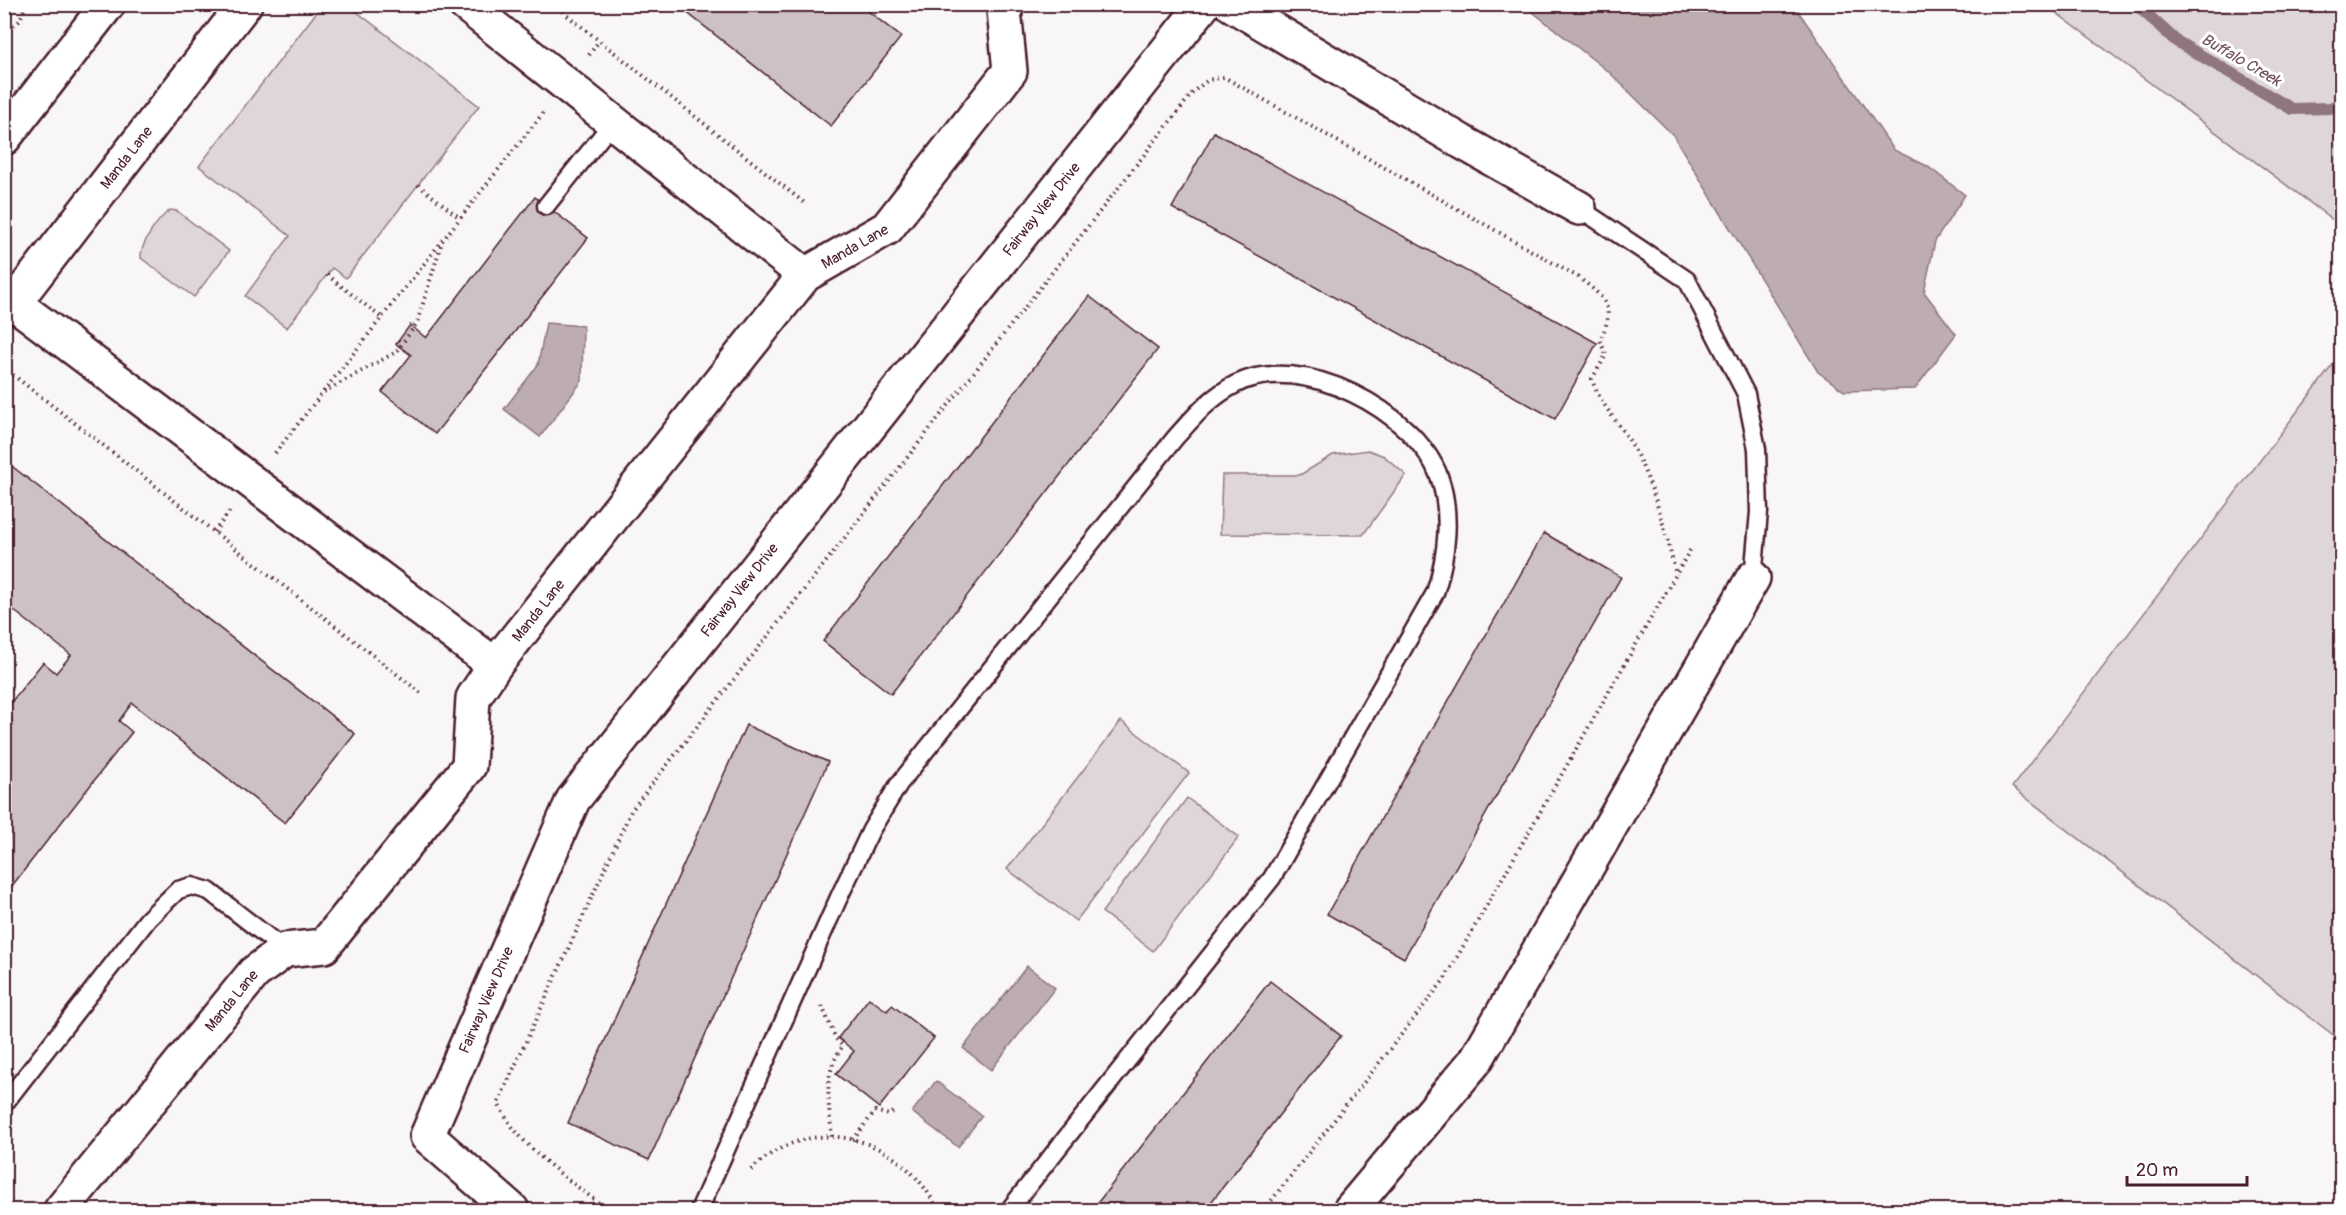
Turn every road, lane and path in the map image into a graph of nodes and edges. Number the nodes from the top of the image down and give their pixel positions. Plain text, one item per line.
1 (27, 4) edge
2 (108, 4) edge
3 (245, 4) edge
4 (465, 4) edge
5 (553, 4) edge
6 (1008, 4) edge
7 (1204, 4) edge
8 (1231, 4) edge
9 (4, 33) edge
10 (599, 41) junction
11 (566, 84) junction
12 (613, 122) junction
13 (4, 138) edge
14 (418, 185) dead end
15 (807, 205) dead end
16 (546, 206) dead end
17 (1579, 208) joint
18 (460, 218) junction
19 (442, 241) junction
20 (327, 275) dead end
21 (804, 275) junction
22 (9, 305) edge
23 (382, 318) junction
24 (8, 371) dead end
25 (322, 394) junction
26 (252, 483) junction
27 (214, 532) junction
28 (1690, 550) dead end
29 (1676, 575) junction
30 (1753, 579) joint
31 (495, 665) junction
32 (421, 693) dead end
33 (285, 950) junction
34 (804, 976) junction
35 (4, 1104) edge
36 (895, 1110) dead end
37 (832, 1137) junction
38 (853, 1140) junction
39 (744, 1176) dead end
40 (61, 1210) edge
41 (513, 1210) edge
42 (608, 1210) edge
43 (699, 1210) edge
44 (938, 1210) edge
45 (1009, 1210) edge
46 (1264, 1210) edge
47 (1350, 1210) edge

1 - 9 path
2 - 13 street
3 - 22 street, Manda Lane
4 - 11 street
5 - 10 path
6 - 21 street, Manda Lane
7 - 41 street, Fairway View Drive
8 - 17 street
10 - 11 path
10 - 15 path
11 - 12 street
11 - 18 path
12 - 16 lane
12 - 21 street
14 - 18 path
17 - 30 lane
18 - 19 path
19 - 23 path
19 - 25 path
20 - 23 path
21 - 31 street, Manda Lane
22 - 26 street
23 - 25 path
24 - 27 path
25 - 26 path
26 - 27 path
26 - 31 street
27 - 32 path
28 - 29 path
29 - 42 path
29 - 46 path
30 - 47 street
31 - 33 street, Manda Lane
33 - 35 lane
33 - 40 street, Manda Lane
34 - 37 path
34 - 43 lane
34 - 45 lane
36 - 38 path
37 - 38 path
37 - 39 path
38 - 44 path

